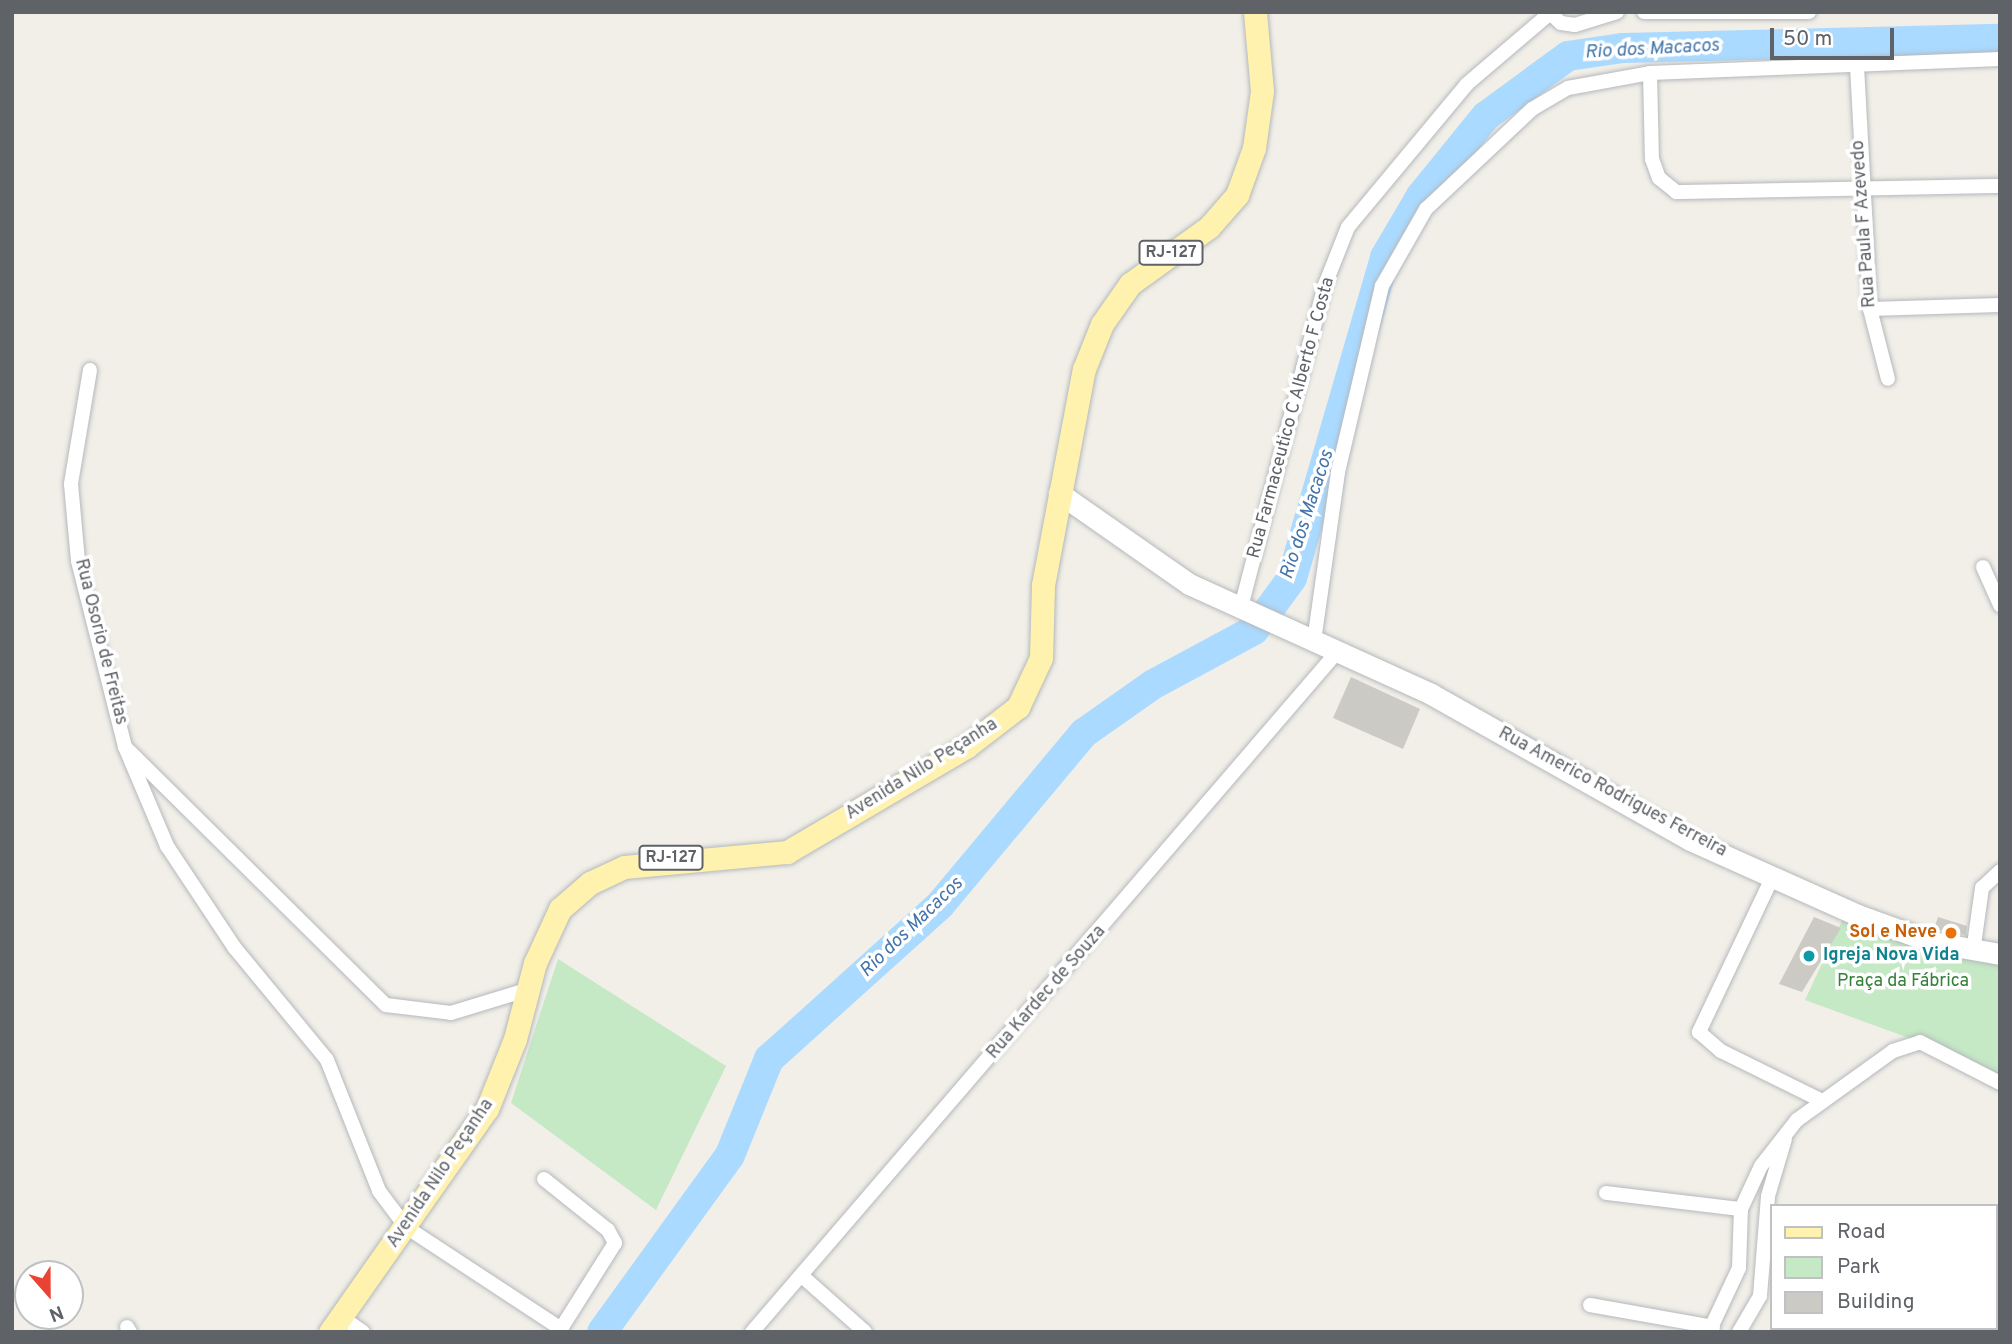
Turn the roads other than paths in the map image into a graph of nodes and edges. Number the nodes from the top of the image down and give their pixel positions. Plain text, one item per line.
1 (1255, 12) edge
2 (1617, 12) edge
3 (1644, 12) edge
4 (1809, 12) edge
5 (1549, 13) edge
6 (2000, 59) edge
7 (1857, 66) junction
8 (1650, 73) junction
9 (2000, 186) edge
10 (1860, 193) junction
11 (2000, 304) edge
12 (1870, 309) junction
13 (90, 370) dead end
14 (1888, 379) dead end
15 (1059, 493) junction
16 (1983, 567) dead end
17 (2000, 605) edge
18 (1244, 613) junction
19 (1314, 641) junction
20 (1338, 651) junction
21 (125, 747) junction
22 (2000, 871) edge
23 (1773, 876) junction
24 (1973, 952) junction
25 (2000, 954) edge
26 (526, 990) junction
27 (2000, 1083) edge
28 (1822, 1101) junction
29 (1787, 1131) junction
30 (544, 1179) dead end
31 (1606, 1193) dead end
32 (1741, 1209) junction
33 (406, 1227) junction
34 (803, 1276) junction
35 (1590, 1305) dead end
36 (335, 1324) edge
37 (1711, 1329) edge
38 (560, 1331) edge
39 (363, 1332) edge
40 (752, 1332) edge
41 (865, 1332) edge
42 (1739, 1332) edge

1 - 15 main road, Avenida Nilo Peçanha / RJ-127
2 - 5 street
3 - 4 street
5 - 18 street, Rua Farmaceutico C Alberto F Costa
6 - 7 street
7 - 8 street
7 - 10 street, Rua Paula F Azevedo
8 - 10 street
8 - 19 street
9 - 10 street
10 - 12 street, Rua Paula F Azevedo
11 - 12 street
12 - 14 street, Rua Paula F Azevedo
13 - 21 street, Rua Osorio de Freitas
15 - 18 street, Rua Americo Rodrigues Ferreira
15 - 26 main road, Avenida Nilo Peçanha / RJ-127
16 - 17 street
18 - 19 street, Rua Americo Rodrigues Ferreira
19 - 20 street, Rua Americo Rodrigues Ferreira
20 - 23 street, Rua Americo Rodrigues Ferreira
20 - 34 street, Rua Kardec de Souza
21 - 26 street
21 - 33 street, Rua Osorio de Freitas
22 - 24 street
23 - 24 street, Rua Americo Rodrigues Ferreira
23 - 28 street
24 - 25 street, Rua Americo Rodrigues Ferreira
26 - 33 main road, Avenida Nilo Peçanha / RJ-127
27 - 28 street
28 - 29 street
29 - 32 street
29 - 42 street
30 - 38 street
31 - 32 street
32 - 37 street
33 - 36 main road, Avenida Nilo Peçanha / RJ-127
33 - 38 street
34 - 40 street, Rua Kardec de Souza
34 - 41 street
35 - 37 street
36 - 39 street

